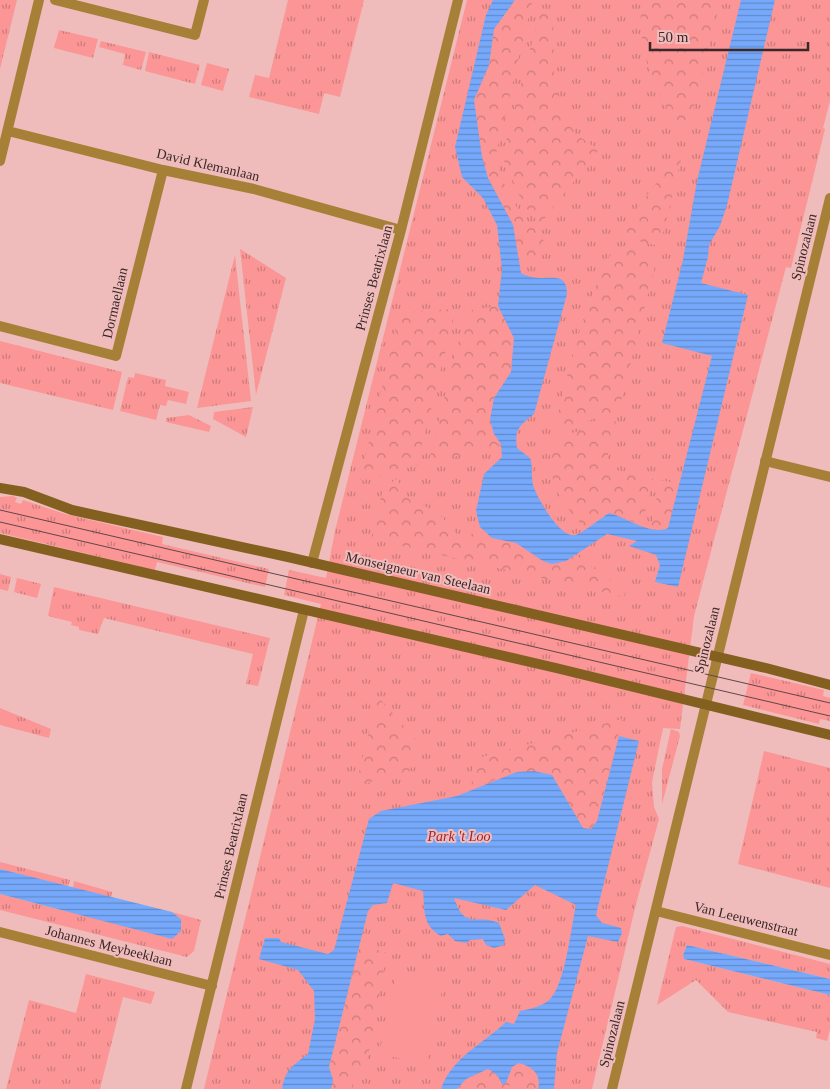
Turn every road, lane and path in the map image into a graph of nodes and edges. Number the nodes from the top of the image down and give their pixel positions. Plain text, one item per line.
1 (39, 0) edge
2 (55, 0) edge
3 (204, 0) edge
4 (458, 0) edge
5 (8, 131) junction
6 (0, 161) edge
7 (163, 170) junction
8 (830, 198) edge
9 (401, 230) junction
10 (0, 326) edge
11 (765, 461) junction
12 (830, 477) edge
13 (0, 488) edge
14 (0, 540) edge
15 (312, 563) junction
16 (304, 610) junction
17 (716, 657) junction
18 (830, 685) edge
19 (706, 704) junction
20 (830, 734) edge
21 (656, 911) junction
22 (0, 932) edge
23 (830, 955) edge
24 (212, 986) junction
25 (186, 1089) edge
26 (612, 1089) edge

1 - 5 street
2 - 3 street
4 - 9 street, Prinses Beatrixlaan
5 - 6 street
5 - 7 street, David Klemanlaan
7 - 9 street, David Klemanlaan
7 - 10 street, Dormaellaan
8 - 11 street, Spinozalaan
9 - 15 street, Prinses Beatrixlaan
11 - 12 street
11 - 17 street, Spinozalaan
13 - 15 main road, Monseigneur van Steelaan
14 - 16 main road
15 - 17 main road, Monseigneur van Steelaan
16 - 19 main road
16 - 24 street, Prinses Beatrixlaan
17 - 18 main road, Monseigneur van Steelaan
17 - 19 street, Spinozalaan
19 - 20 main road
19 - 21 street, Spinozalaan
21 - 23 street, Van Leeuwenstraat
21 - 26 street, Spinozalaan
22 - 24 street, Johannes Meybeeklaan
24 - 25 street, Prinses Beatrixlaan

